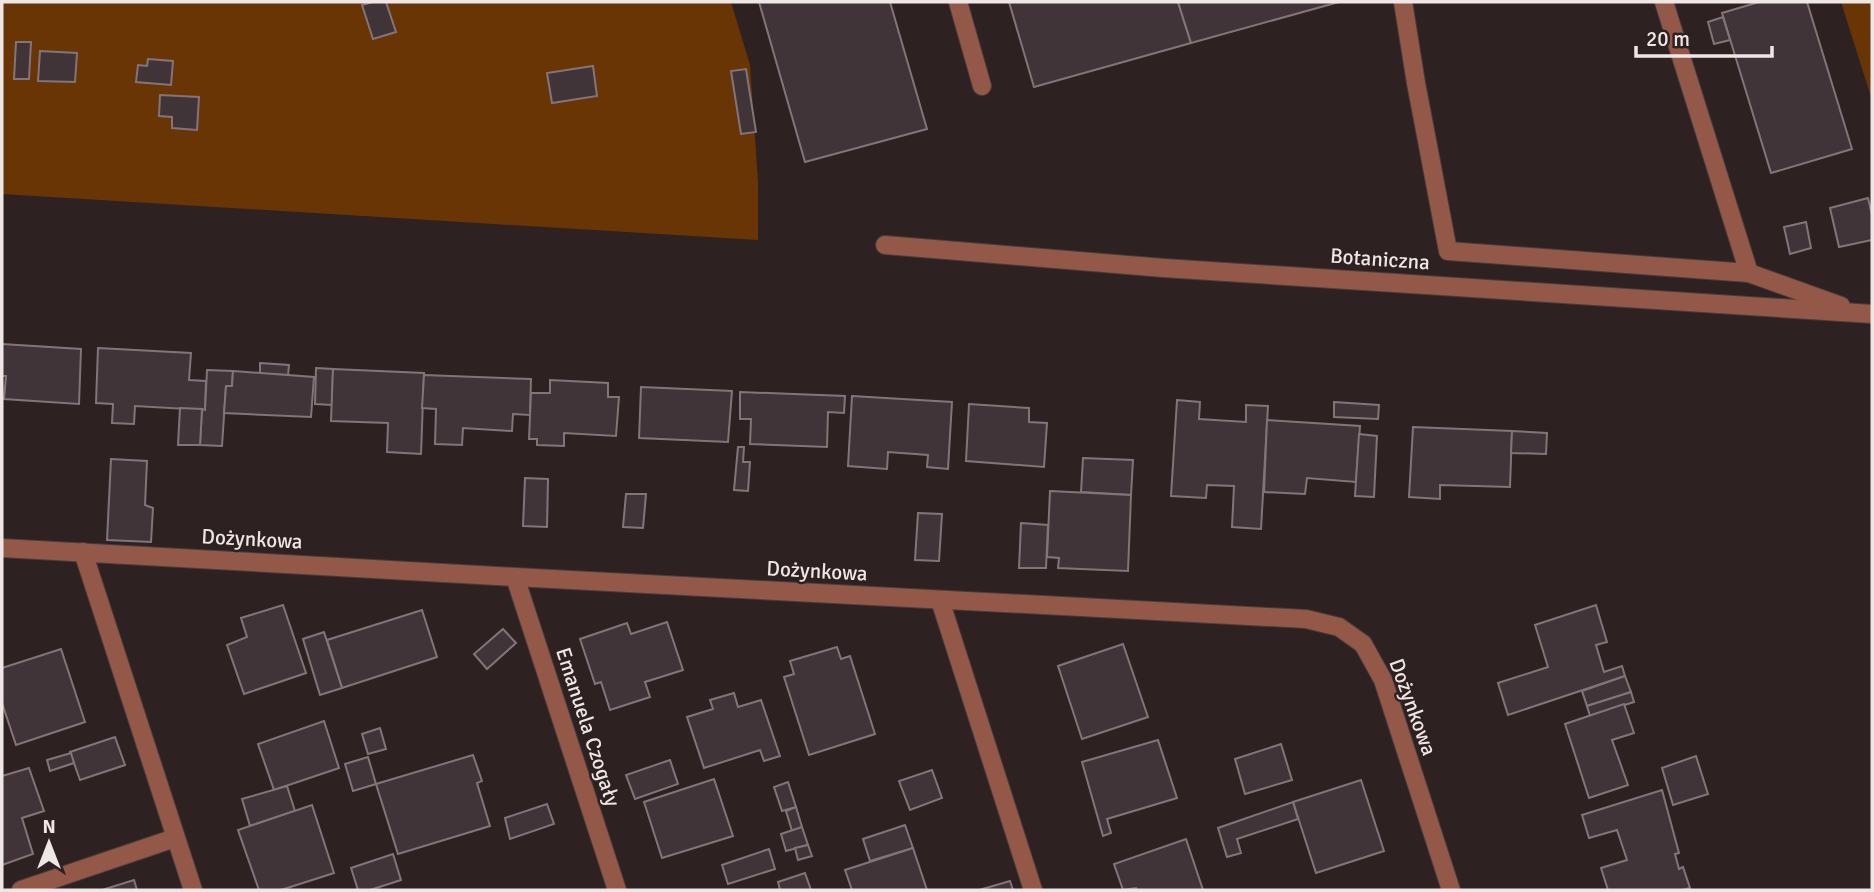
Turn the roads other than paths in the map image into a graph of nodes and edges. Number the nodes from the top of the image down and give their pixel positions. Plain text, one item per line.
1 (958, 2) edge
2 (1403, 2) edge
3 (1664, 2) edge
4 (982, 86) dead end
5 (885, 245) dead end
6 (1749, 273) junction
7 (1867, 314) edge
8 (2, 548) edge
9 (83, 552) junction
10 (515, 578) junction
11 (940, 600) junction
12 (175, 838) junction
13 (21, 890) edge
14 (193, 890) edge
15 (617, 890) edge
16 (1033, 890) edge
17 (1451, 890) edge

1 - 4 street
2 - 6 street
3 - 6 street
5 - 7 street, Botaniczna
6 - 7 street
8 - 9 street, Dożynkowa
9 - 10 street, Dożynkowa
9 - 12 street
10 - 11 street, Dożynkowa
10 - 15 street, Emanuela Czogały
11 - 16 street
11 - 17 street, Dożynkowa
12 - 13 street
12 - 14 street

